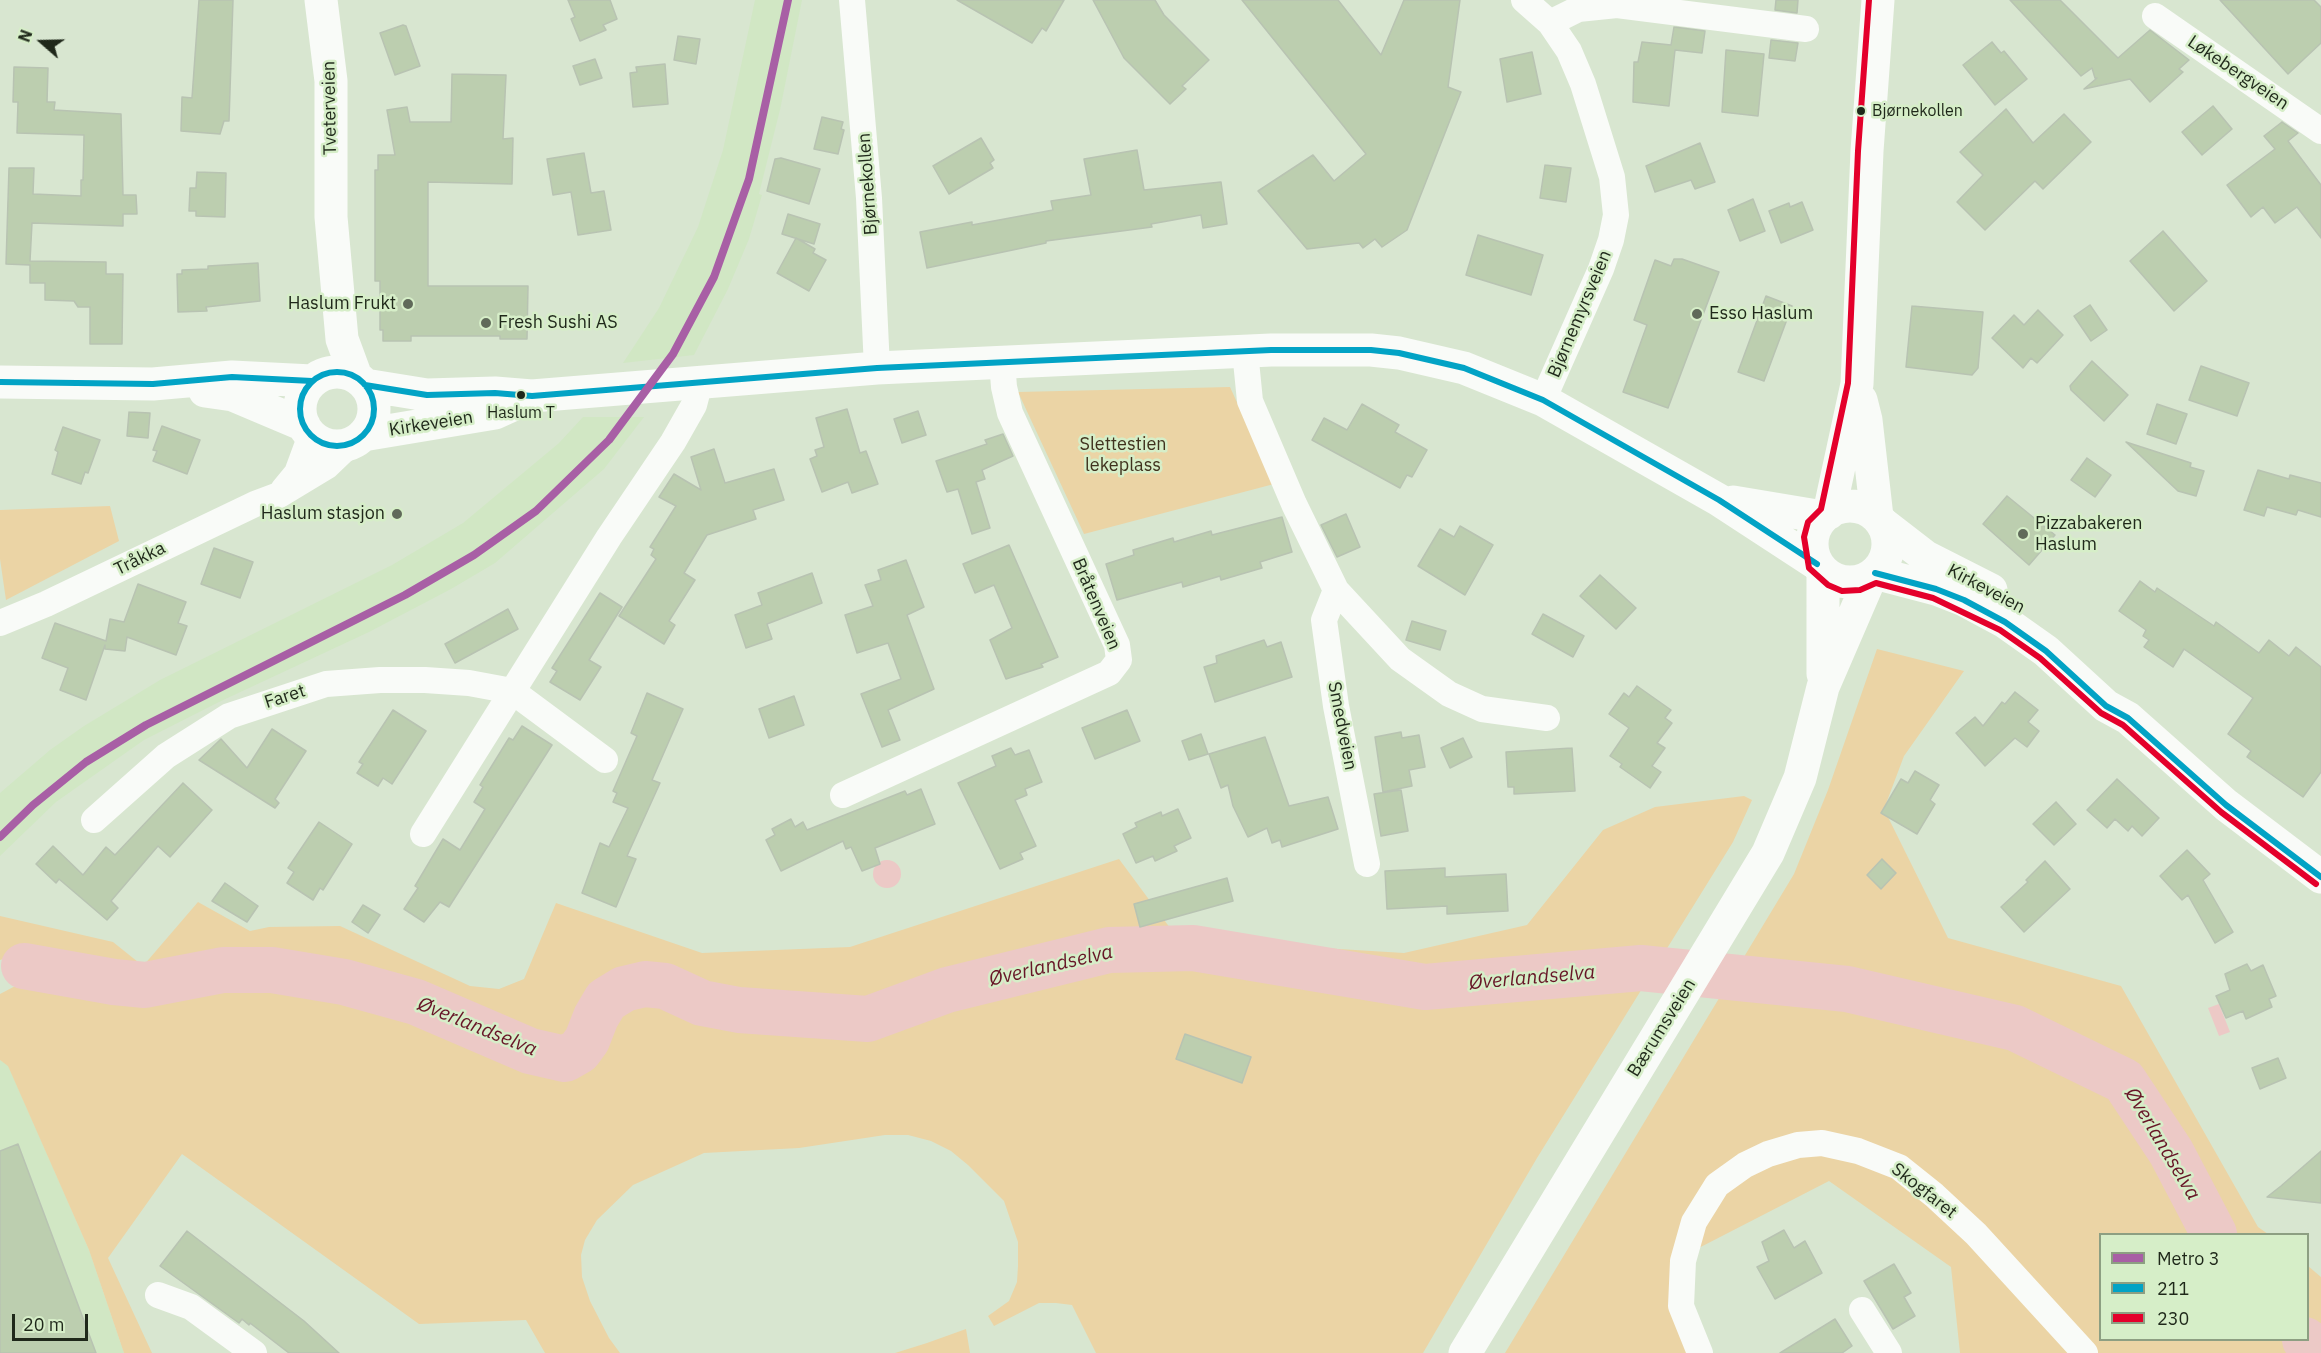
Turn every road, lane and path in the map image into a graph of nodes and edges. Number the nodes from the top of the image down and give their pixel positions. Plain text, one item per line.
1 (321, 0) edge
2 (852, 0) edge
3 (1524, 0) edge
4 (1878, 0) edge
5 (2155, 16) dead end
6 (1550, 23) junction
7 (1806, 29) dead end
8 (2321, 131) edge
9 (331, 217) junction
10 (1245, 351) junction
11 (1002, 362) junction
12 (877, 368) junction
13 (317, 378) junction
14 (360, 381) junction
15 (0, 382) edge
16 (700, 382) junction
17 (153, 384) junction
18 (1857, 384) junction
19 (532, 396) junction
20 (1543, 400) junction
21 (307, 430) junction
22 (357, 439) junction
23 (279, 495) junction
24 (1719, 500) junction
25 (1826, 515) junction
26 (1879, 520) junction
27 (1820, 567) junction
28 (1873, 575) junction
29 (1336, 590) junction
30 (0, 623) edge
31 (1823, 687) junction
32 (512, 691) junction
33 (1547, 718) dead end
34 (2128, 718) junction
35 (605, 760) dead end
36 (843, 795) dead end
37 (94, 820) dead end
38 (423, 834) dead end
39 (1367, 864) dead end
40 (2321, 877) edge
41 (158, 1295) dead end
42 (1862, 1310) dead end
43 (254, 1353) edge
44 (1465, 1353) edge
45 (1700, 1353) edge
46 (1889, 1353) edge
47 (2085, 1353) edge

1 - 9 main road, Tveterveien
2 - 12 street, Bjørnekollen
3 - 6 street, Bjørnemyrsveien
4 - 18 main road
5 - 8 street, Løkebergveien
6 - 7 street
6 - 20 street, Bjørnemyrsveien
9 - 13 main road, Tveterveien
9 - 14 main road, Tveterveien
10 - 11 main road, Kirkeveien
10 - 20 main road, Kirkeveien
10 - 29 street
11 - 12 main road, Kirkeveien
11 - 36 street, Bråtenveien
12 - 16 main road, Kirkeveien
13 - 14 main road
13 - 17 main road
13 - 21 main road
14 - 19 main road, Kirkeveien
14 - 22 main road
15 - 17 main road
16 - 19 main road, Kirkeveien
16 - 32 street
17 - 21 main road
18 - 25 main road
18 - 26 main road
19 - 22 main road, Kirkeveien
20 - 24 main road, Kirkeveien
21 - 22 main road
21 - 23 street
22 - 23 street, Tråkka
23 - 30 street, Tråkka
24 - 25 main road, Kirkeveien
24 - 27 main road, Kirkeveien
25 - 26 main road
25 - 27 main road
26 - 28 main road
26 - 34 main road, Kirkeveien
27 - 28 main road
27 - 31 main road, Bærumsveien
28 - 31 main road, Bærumsveien
28 - 34 main road, Kirkeveien
29 - 33 street
29 - 39 street, Smedveien
31 - 44 main road, Bærumsveien
32 - 35 street, Faret
32 - 37 street, Faret
32 - 38 street
34 - 40 main road, Kirkeveien
41 - 43 street
42 - 46 street
45 - 47 street, Skogfaret

